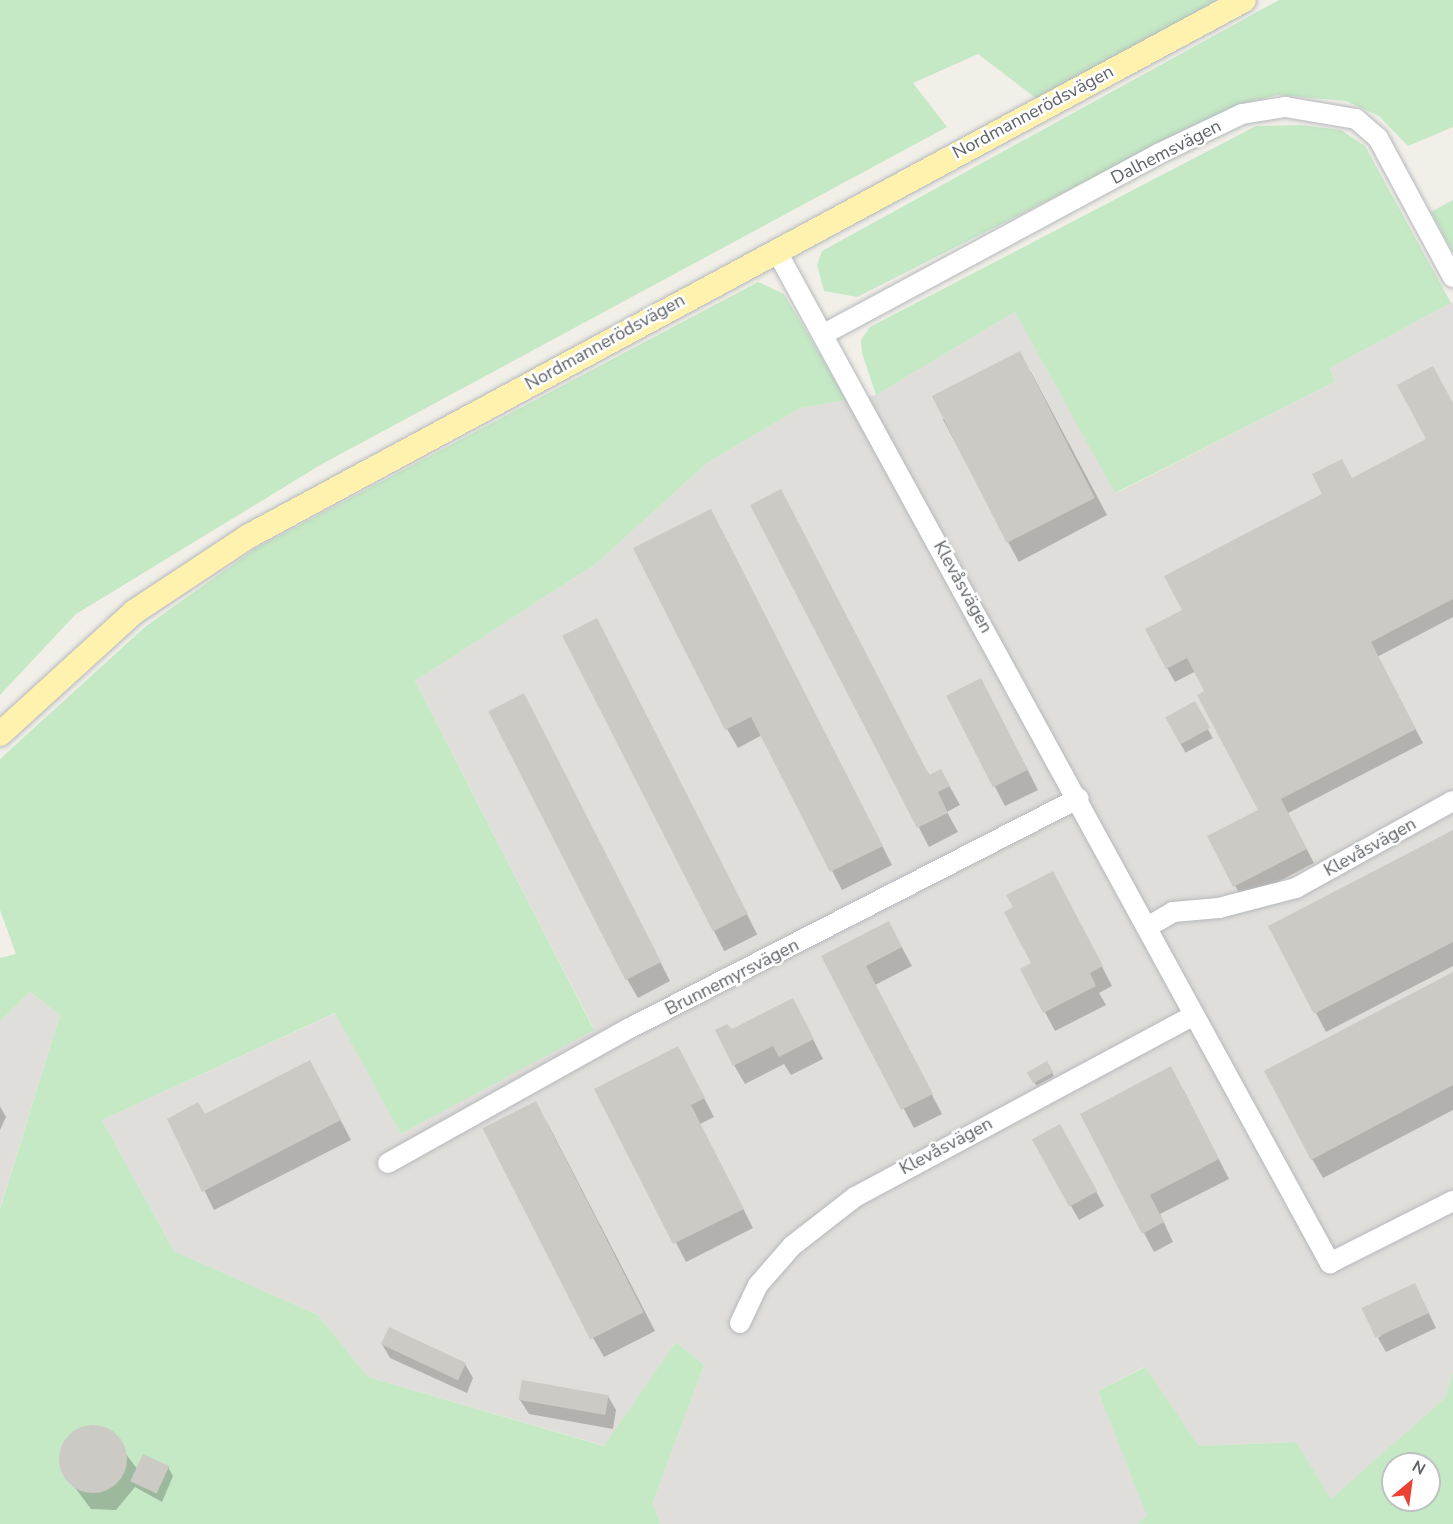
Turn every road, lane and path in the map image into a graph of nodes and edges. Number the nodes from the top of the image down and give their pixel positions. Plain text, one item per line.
1 (1244, 0) edge
2 (776, 249) junction
3 (1453, 277) edge
4 (824, 334) junction
5 (0, 734) edge
6 (1079, 798) junction
7 (1453, 801) edge
8 (1149, 926) junction
9 (1192, 1016) junction
10 (388, 1163) dead end
11 (1453, 1201) edge
12 (740, 1323) dead end

1 - 2 main road, Nordmannerödsvägen
2 - 4 street, Klevåsvägen
2 - 5 main road, Nordmannerödsvägen
3 - 4 street, Dalhemsvägen
4 - 6 street, Klevåsvägen
6 - 8 street, Klevåsvägen
6 - 10 street, Brunnemyrsvägen
7 - 8 street, Klevåsvägen
8 - 9 street, Klevåsvägen
9 - 11 street, Klevåsvägen
9 - 12 street, Klevåsvägen

